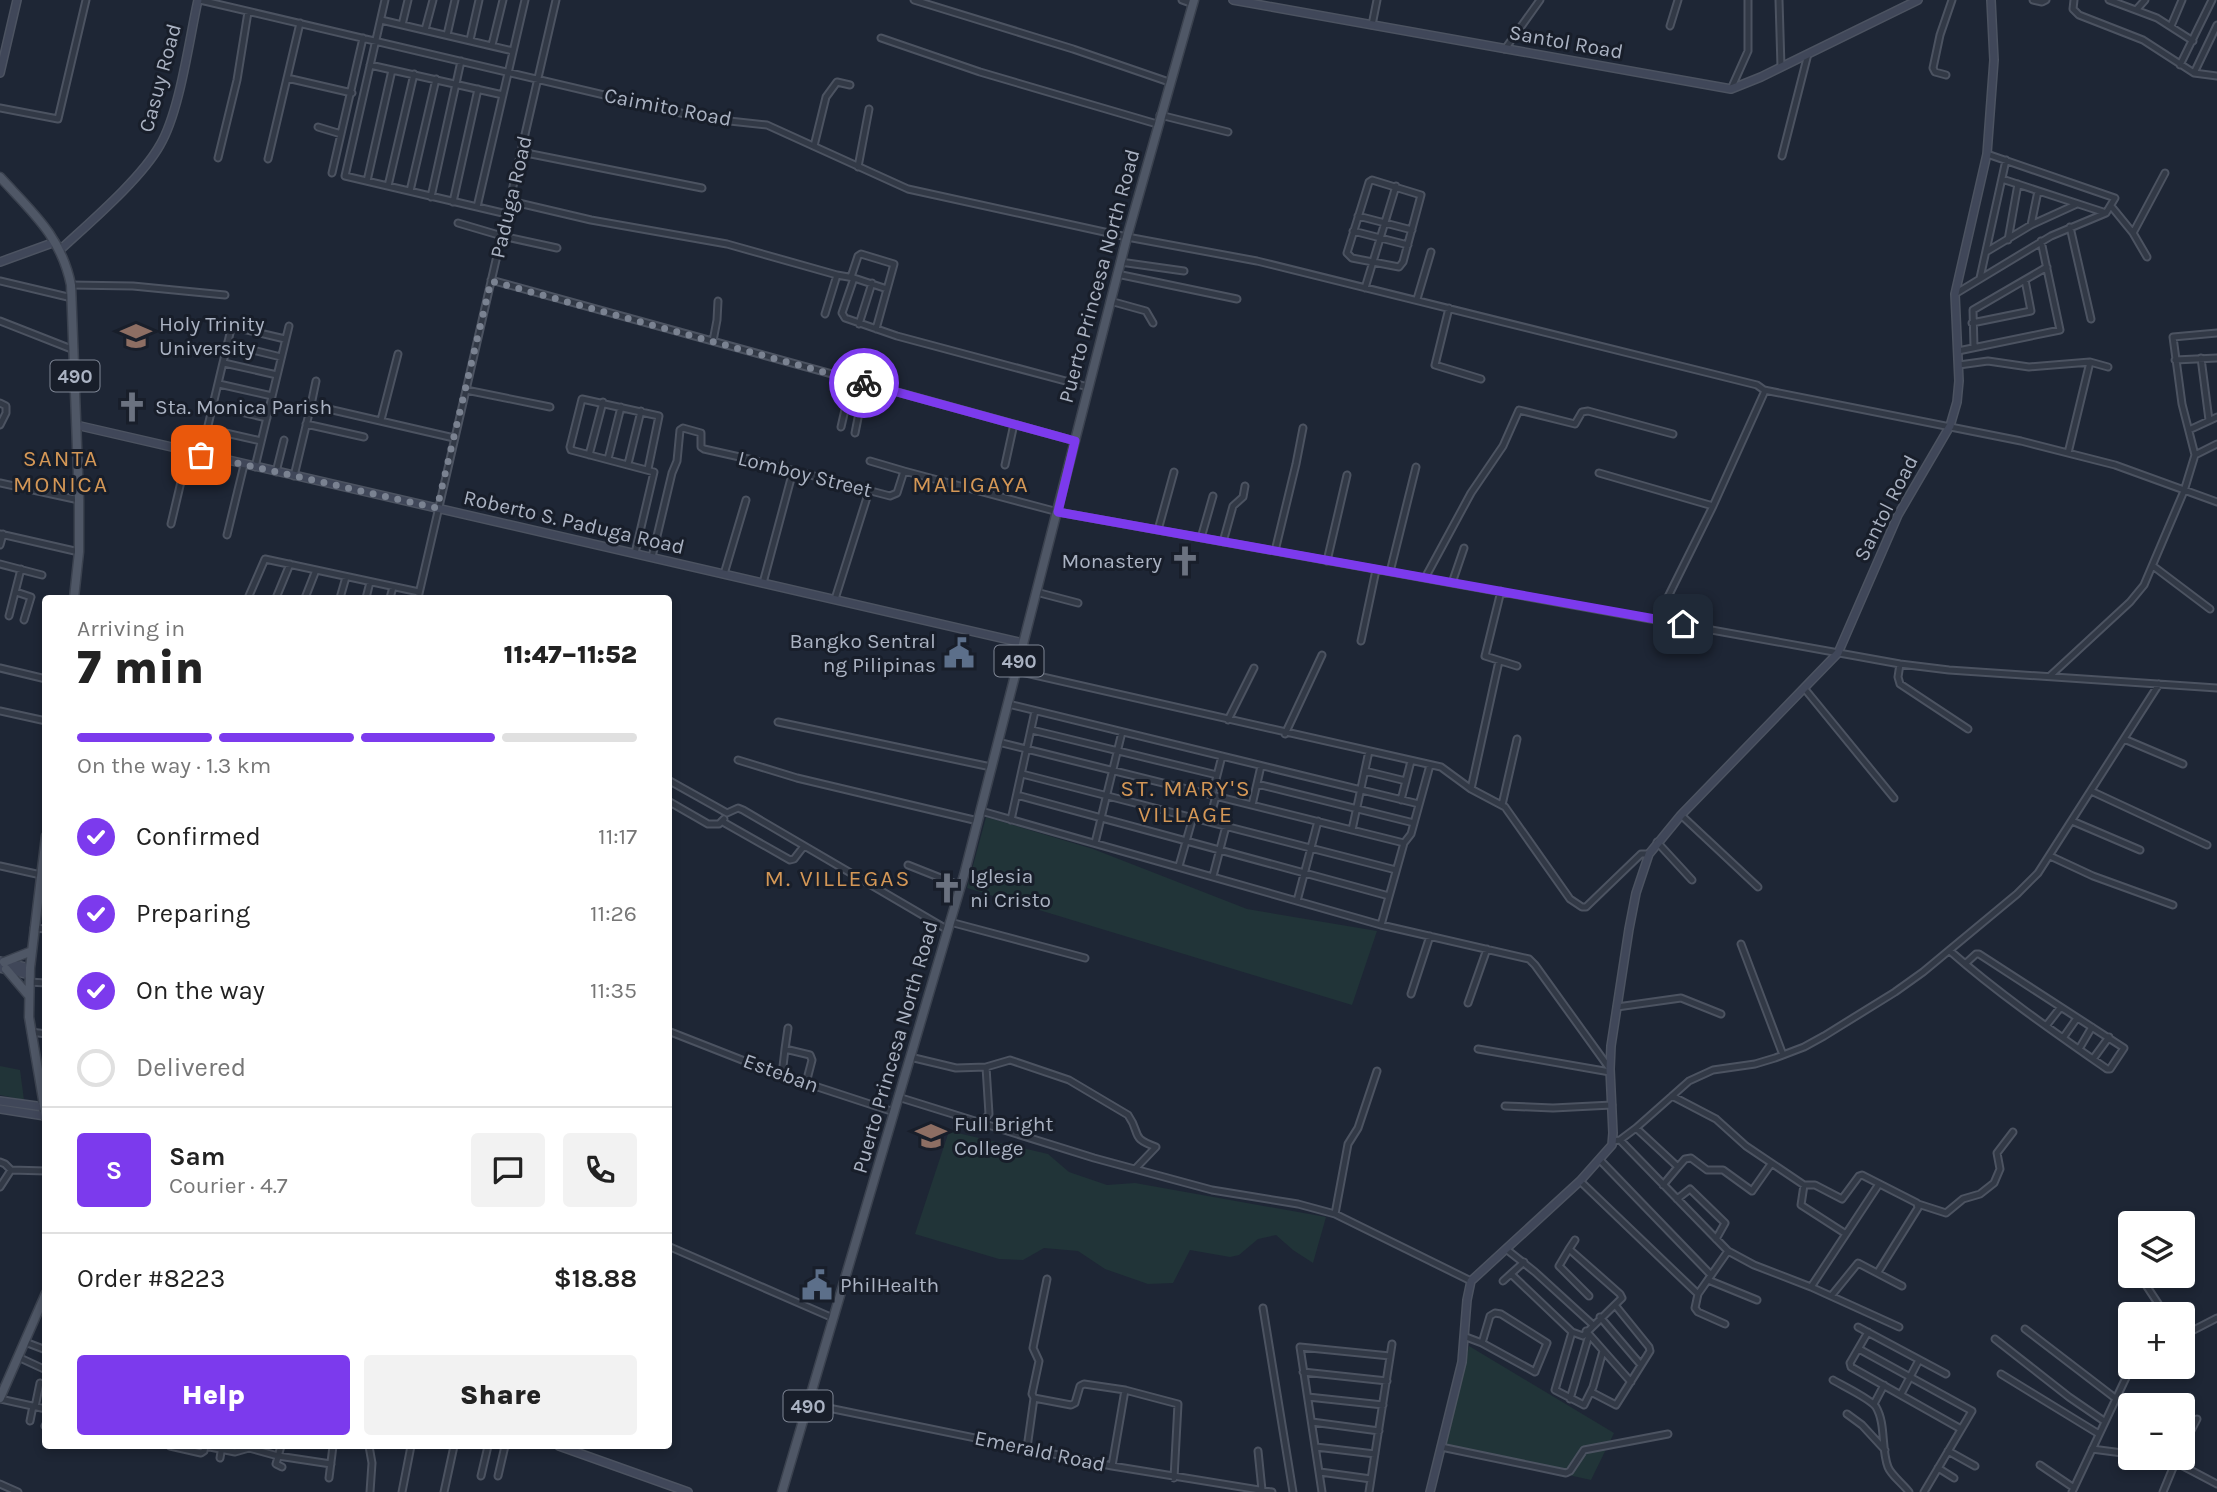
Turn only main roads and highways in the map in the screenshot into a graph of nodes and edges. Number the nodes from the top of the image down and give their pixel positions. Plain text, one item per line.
1 (1194, 2) edge
2 (1, 180) edge
3 (74, 595) edge
4 (42, 867) edge
5 (42, 894) edge
6 (32, 951) junction
7 (2, 965) edge
8 (29, 997) junction
9 (42, 1099) edge
10 (42, 1302) edge
11 (0, 1399) edge
12 (782, 1492) edge

1 - 12 main road, Puerto Princesa North Road / 490
2 - 3 main road, 490
4 - 5 main road
5 - 6 main road
6 - 7 main road
6 - 8 main road
7 - 8 main road
8 - 9 main road
10 - 11 main road

